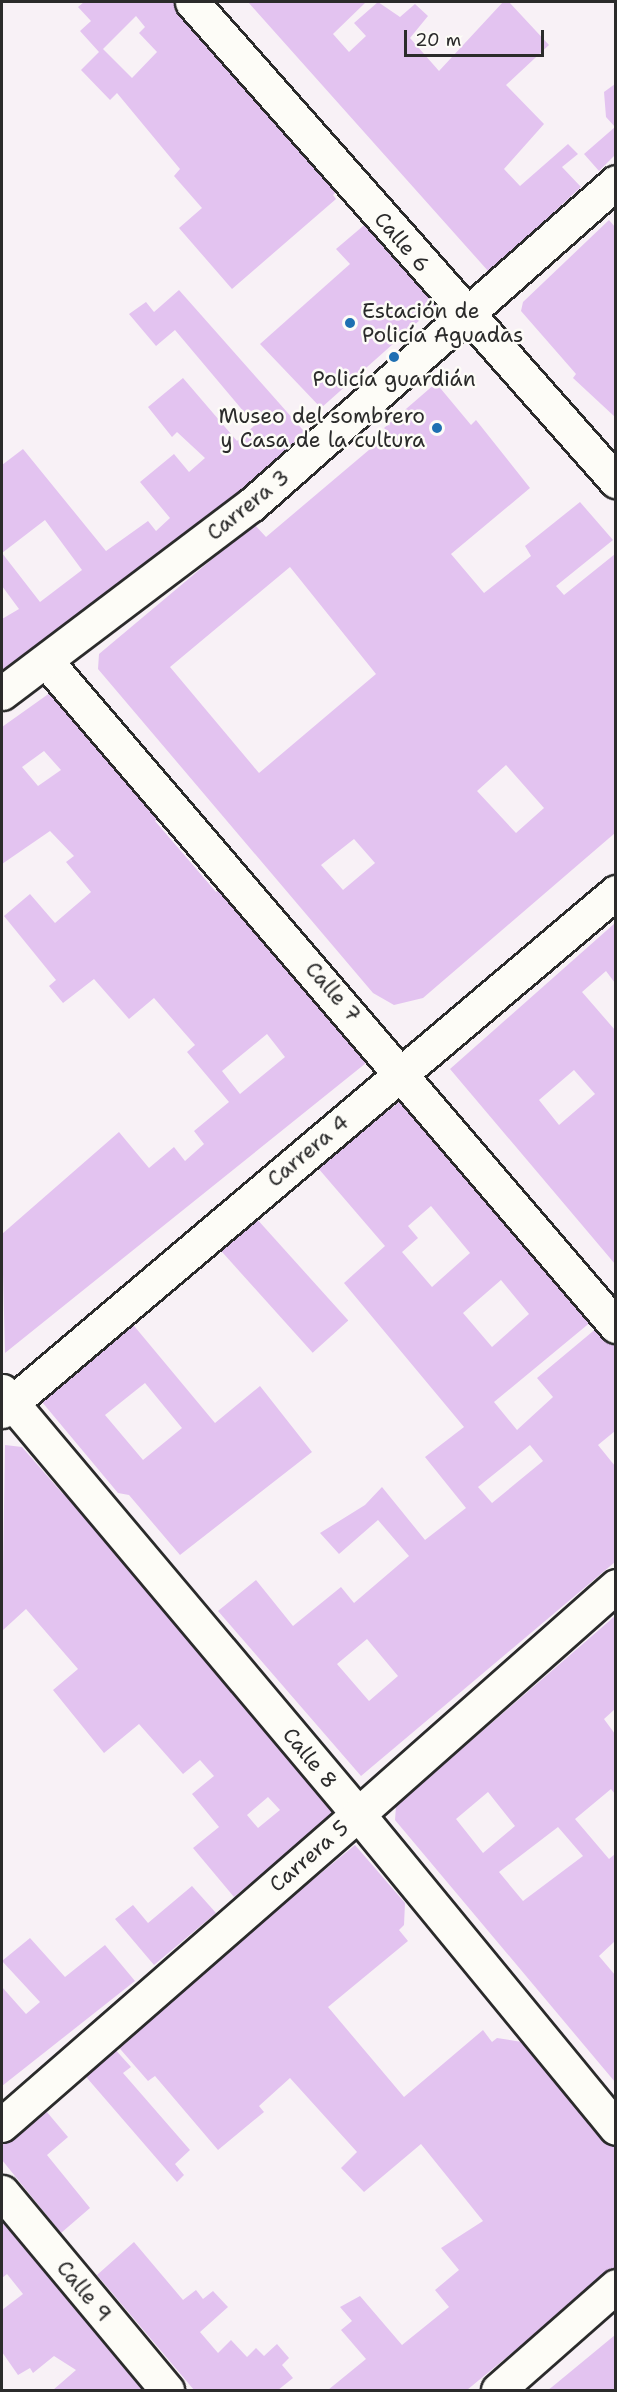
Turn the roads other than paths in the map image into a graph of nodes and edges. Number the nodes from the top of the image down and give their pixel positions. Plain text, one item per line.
1 (192, 2) edge
2 (615, 182) edge
3 (467, 316) junction
4 (615, 481) edge
5 (46, 661) junction
6 (2, 693) edge
7 (615, 892) edge
8 (401, 1072) junction
9 (615, 1326) edge
10 (5, 1401) edge
11 (615, 1586) edge
12 (357, 1814) junction
13 (2, 2125) edge
14 (615, 2128) edge
15 (2, 2192) edge
16 (615, 2286) edge
17 (167, 2391) edge
18 (498, 2391) edge

1 - 3 street, Calle 6
2 - 3 street, Carrera 3
3 - 4 street, Calle 6
3 - 5 street, Carrera 3
5 - 6 street, Carrera 3
5 - 8 street, Calle 7
7 - 8 street, Carrera 4
8 - 9 street, Calle 7
8 - 10 street, Carrera 4
10 - 12 street, Calle 8
11 - 12 street, Carrera 5
12 - 13 street, Carrera 5
12 - 14 street, Calle 8
15 - 17 street, Calle 9
16 - 18 street

